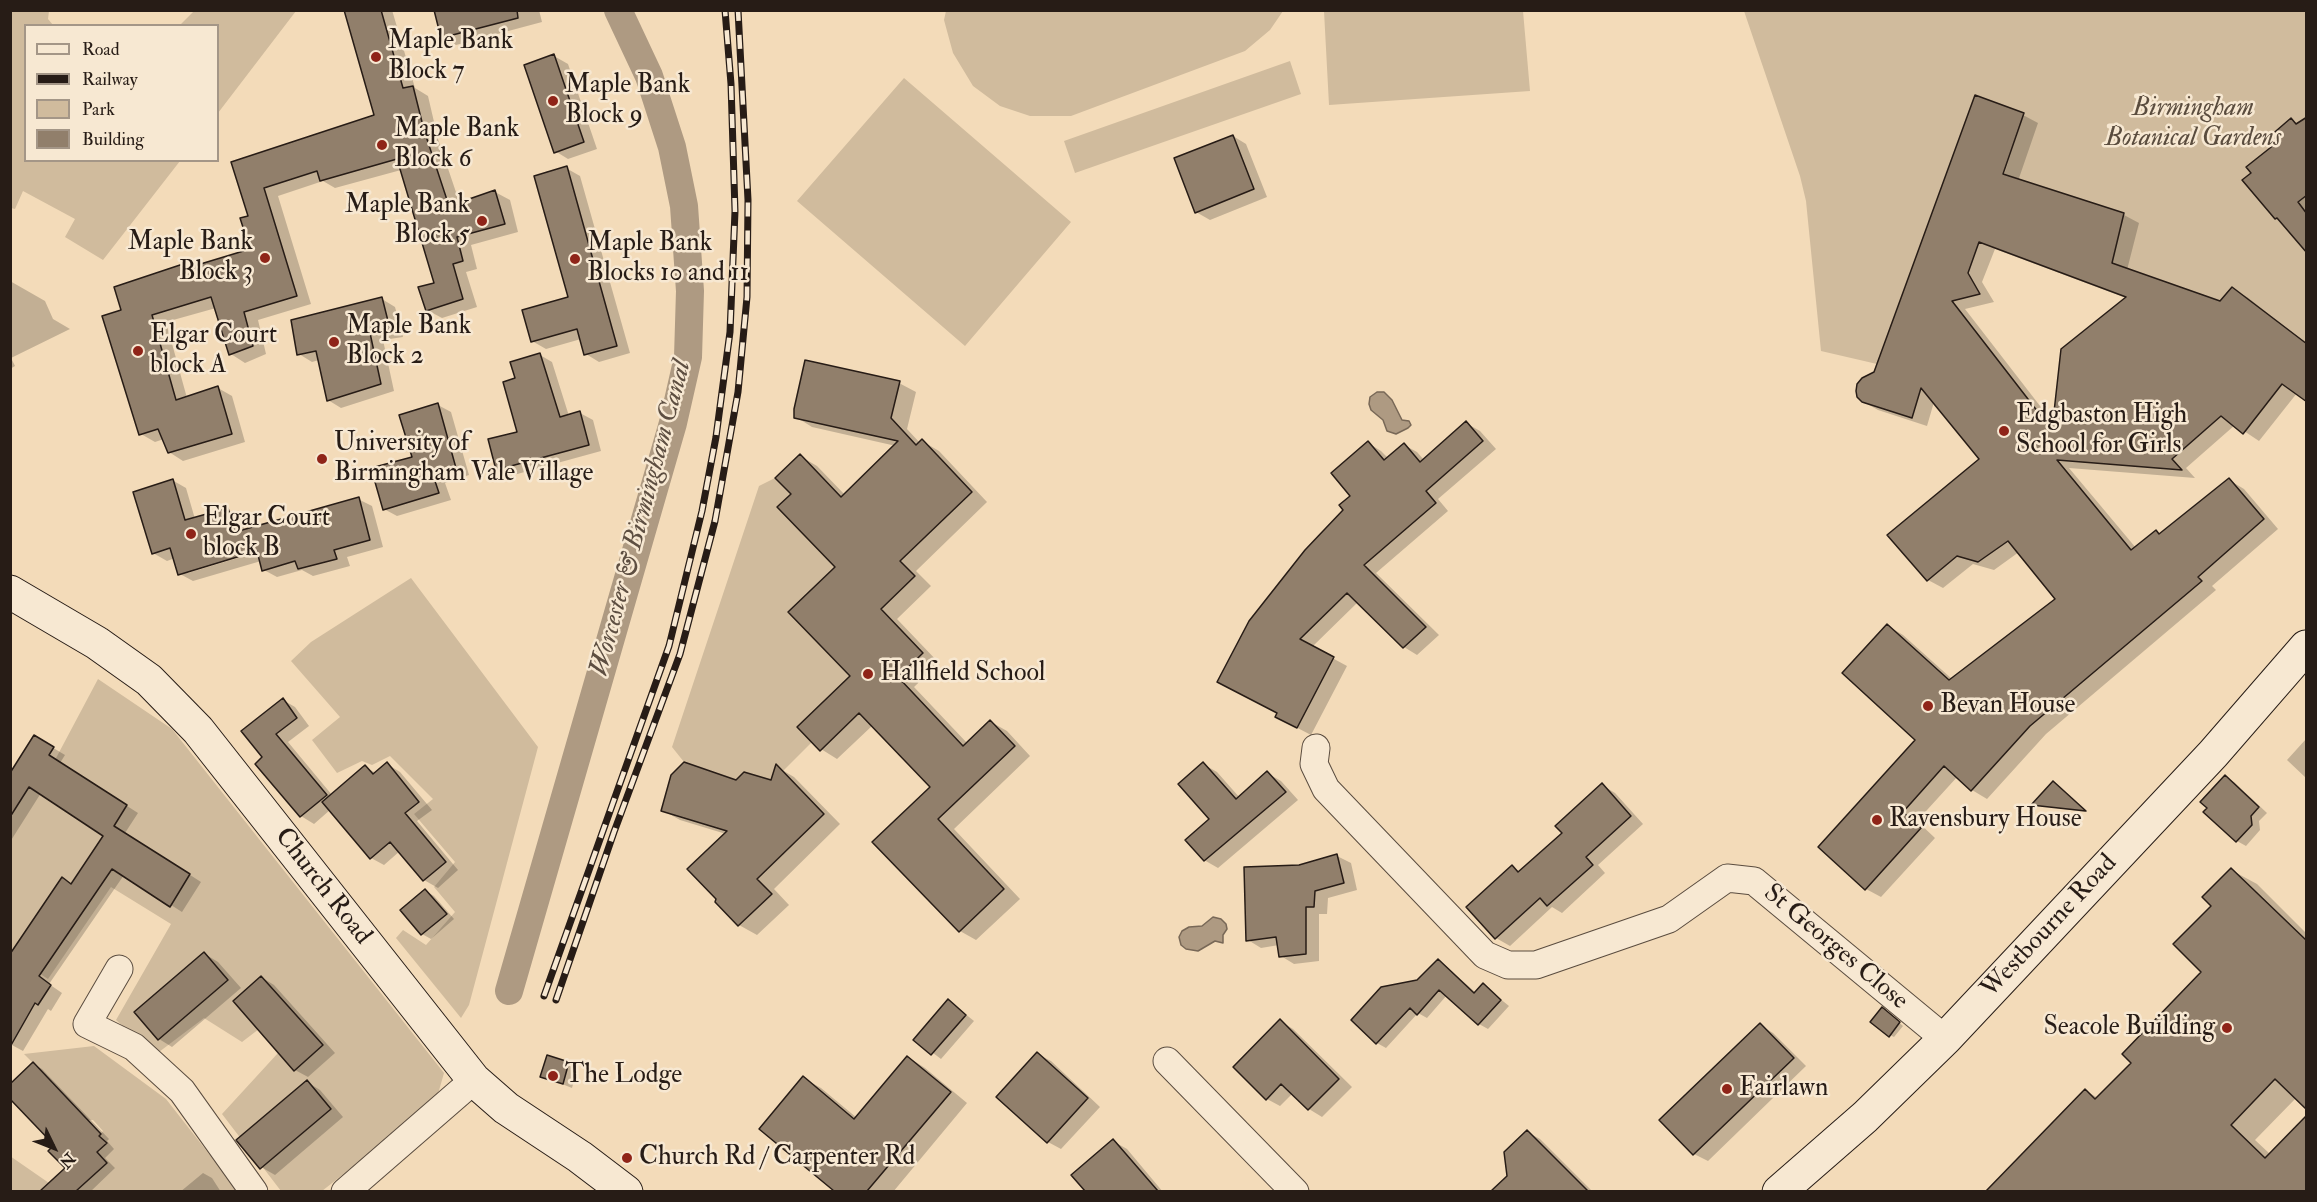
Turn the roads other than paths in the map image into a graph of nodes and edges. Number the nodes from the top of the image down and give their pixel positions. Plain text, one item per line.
1 (10, 592) edge
2 (2307, 647) edge
3 (1316, 748) dead end
4 (119, 969) dead end
5 (1945, 1039) junction
6 (1167, 1061) dead end
7 (474, 1080) junction
8 (254, 1191) edge
9 (345, 1191) edge
10 (626, 1191) edge
11 (1295, 1191) edge
12 (1779, 1191) edge

1 - 7 main road, Church Road
2 - 5 main road, Westbourne Road
3 - 5 street, St Georges Close
4 - 8 street
5 - 12 main road, Westbourne Road
6 - 11 street
7 - 9 street
7 - 10 main road, Church Road

